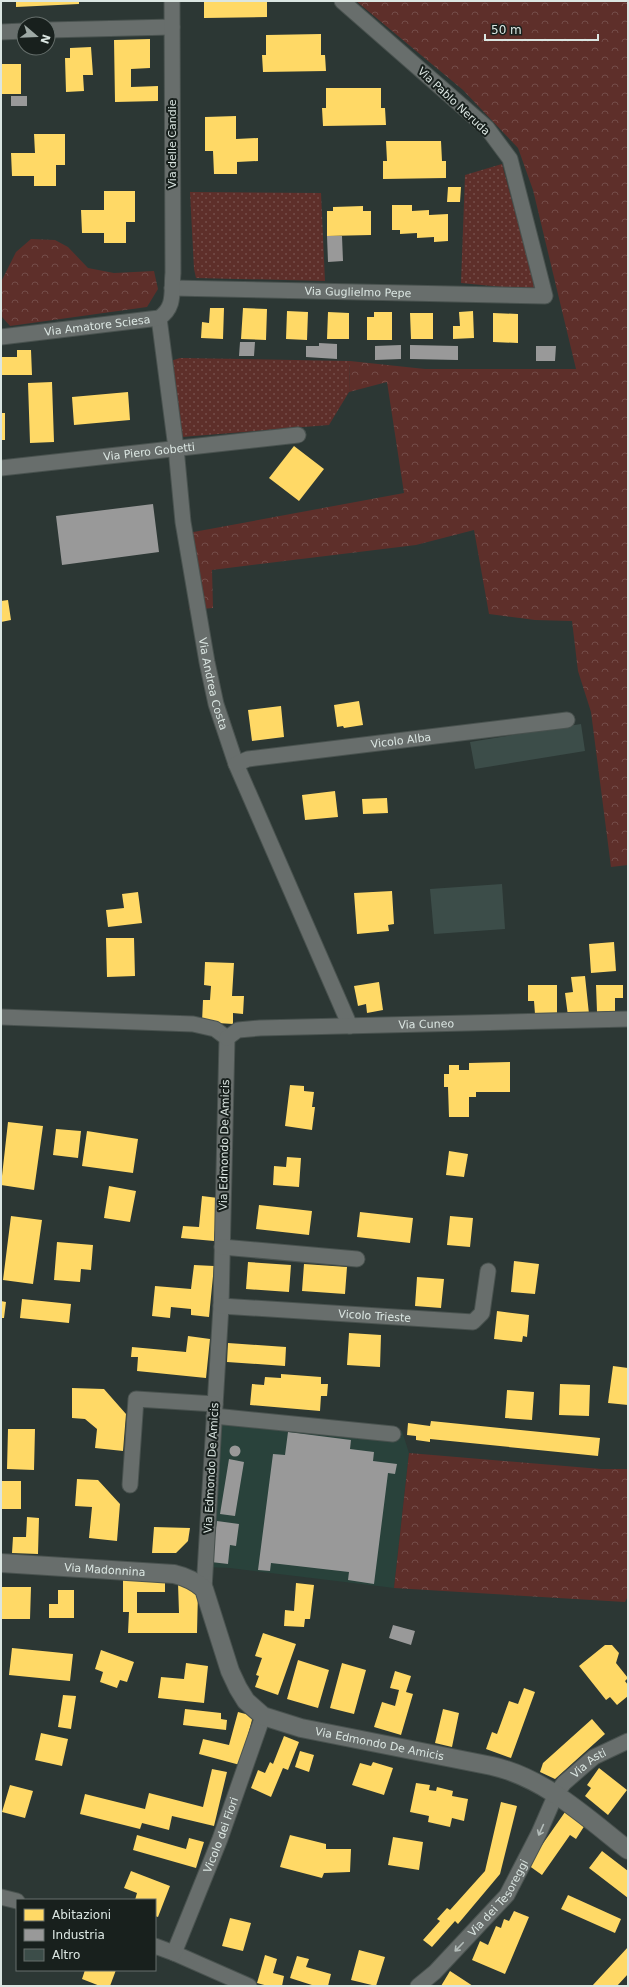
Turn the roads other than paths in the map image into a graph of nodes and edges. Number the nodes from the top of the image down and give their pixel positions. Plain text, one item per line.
1 (172, 1) edge
2 (342, 1) edge
3 (172, 26) junction
4 (56, 30) edge
5 (16, 31) edge
6 (1, 32) edge
7 (172, 288) junction
8 (545, 296) joint
9 (159, 318) junction
10 (1, 337) edge
11 (298, 436) dead end
12 (176, 448) junction
13 (1, 468) edge
14 (568, 720) dead end
15 (236, 764) junction
16 (1, 1016) edge
17 (628, 1019) edge
18 (350, 1026) junction
19 (227, 1038) junction
20 (222, 1247) junction
21 (357, 1259) dead end
22 (488, 1271) dead end
23 (221, 1306) junction
24 (214, 1410) junction
25 (393, 1434) dead end
26 (130, 1485) dead end
27 (1, 1563) edge
28 (204, 1589) junction
29 (263, 1716) junction
30 (628, 1742) edge
31 (556, 1794) junction
32 (628, 1850) edge
33 (1, 1896) edge
34 (16, 1902) edge
35 (156, 1946) edge
36 (174, 1953) junction
37 (249, 1986) edge
38 (418, 1986) edge

1 - 3 street, Via delle Candie
2 - 8 street, Via Pablo Neruda
3 - 4 street
3 - 7 street, Via delle Candie
5 - 6 street
7 - 8 street, Via Guglielmo Pepe
7 - 9 street, Via Amatore Sciesa
9 - 10 street, Via Amatore Sciesa
9 - 12 street, Via Andrea Costa
11 - 12 street, Via Piero Gobetti
12 - 13 street, Via Piero Gobetti
12 - 15 street, Via Andrea Costa
14 - 15 street, Vicolo Alba
15 - 18 street, Via Andrea Costa
16 - 19 street
17 - 18 street, Via Cuneo
18 - 19 street, Via Cuneo
19 - 20 street, Via Edmondo De Amicis
20 - 21 street
20 - 23 street, Via Edmondo De Amicis
22 - 23 street, Vicolo Trieste
23 - 24 street, Via Edmondo De Amicis
24 - 25 street
24 - 26 street
24 - 28 street, Via Edmondo De Amicis
27 - 28 street, Via Madonnina
28 - 29 street, Via Edmondo De Amicis
29 - 31 street, Via Edmondo De Amicis
29 - 36 street, Vicolo dei Fiori
30 - 31 street, Via Asti
31 - 32 street, Via Edmondo De Amicis
31 -> 38 street, Via dei Tesoreggi
33 - 34 street
35 - 36 street
36 - 37 street

